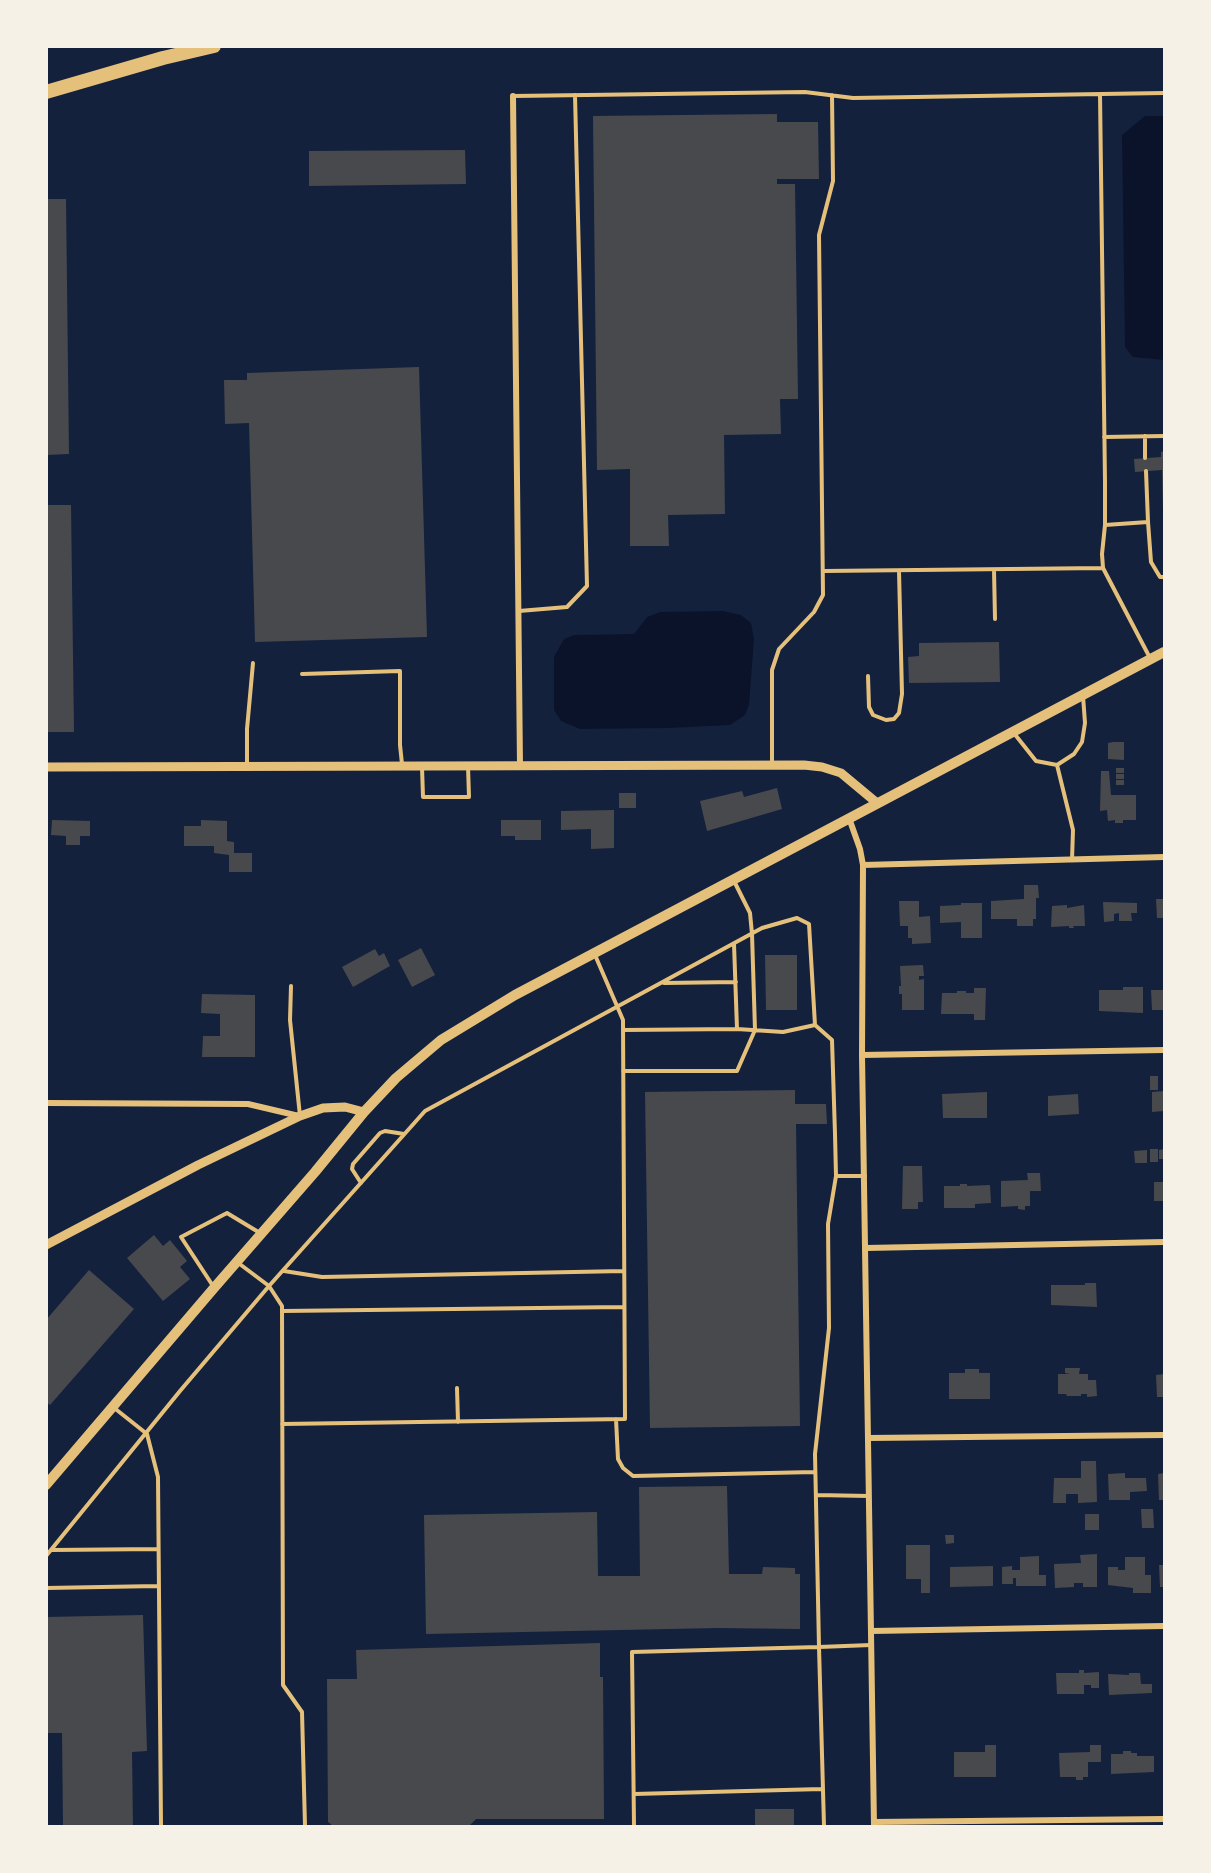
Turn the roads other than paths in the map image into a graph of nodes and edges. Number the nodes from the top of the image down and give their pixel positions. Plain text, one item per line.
1 (214, 46) edge
2 (46, 92) edge
3 (1164, 93) edge
4 (1100, 94) junction
5 (575, 95) junction
6 (832, 95) junction
7 (513, 96) joint
8 (1145, 436) junction
9 (1164, 436) edge
10 (1104, 437) junction
11 (1146, 458) dead end
12 (1146, 471) dead end
13 (1148, 522) junction
14 (1105, 525) junction
15 (1103, 568) junction
16 (994, 570) junction
17 (824, 571) junction
18 (899, 571) junction
19 (1164, 577) edge
20 (519, 611) junction
21 (995, 619) dead end
22 (1164, 652) edge
23 (1151, 659) junction
24 (253, 663) dead end
25 (302, 675) dead end
26 (868, 676) dead end
27 (1083, 695) junction
28 (1012, 732) junction
29 (772, 765) junction
30 (1057, 765) junction
31 (246, 766) junction
32 (402, 766) junction
33 (422, 766) junction
34 (468, 766) junction
35 (520, 766) junction
36 (46, 767) edge
37 (877, 803) junction
38 (849, 818) junction
39 (1164, 857) edge
40 (1072, 860) junction
41 (863, 865) junction
42 (734, 879) junction
43 (752, 934) junction
44 (734, 944) junction
45 (594, 953) junction
46 (736, 982) junction
47 (663, 983) junction
48 (291, 986) dead end
49 (619, 1008) junction
50 (815, 1025) junction
51 (737, 1029) junction
52 (623, 1030) junction
53 (755, 1030) junction
54 (1164, 1050) edge
55 (862, 1055) junction
56 (623, 1071) junction
57 (46, 1103) edge
58 (364, 1112) junction
59 (300, 1116) junction
60 (405, 1134) junction
61 (836, 1176) junction
62 (865, 1176) junction
63 (362, 1183) junction
64 (261, 1233) junction
65 (1164, 1242) edge
66 (46, 1245) edge
67 (866, 1248) junction
68 (237, 1261) junction
69 (283, 1271) junction
70 (624, 1272) junction
71 (214, 1287) junction
72 (269, 1287) junction
73 (624, 1307) junction
74 (282, 1311) junction
75 (456, 1388) dead end
76 (113, 1407) junction
77 (616, 1419) junction
78 (458, 1422) junction
79 (282, 1424) junction
80 (147, 1434) junction
81 (1164, 1435) edge
82 (868, 1438) junction
83 (816, 1472) junction
84 (46, 1485) edge
85 (816, 1495) junction
86 (869, 1497) junction
87 (51, 1550) junction
88 (158, 1550) junction
89 (46, 1556) edge
90 (158, 1586) junction
91 (46, 1588) edge
92 (1164, 1626) edge
93 (871, 1631) junction
94 (871, 1645) junction
95 (819, 1647) junction
96 (822, 1789) junction
97 (634, 1794) junction
98 (1164, 1819) edge
99 (874, 1824) edge
100 (161, 1827) edge
101 (304, 1827) edge
102 (634, 1827) edge
103 (824, 1827) edge

1 - 2 highway
3 - 4 lane
4 - 6 lane
4 - 10 lane
5 - 6 lane
5 - 7 lane
5 - 20 lane
6 - 17 lane
7 - 20 street
8 - 9 lane
8 - 10 lane
8 - 11 lane
10 - 14 lane
12 - 13 lane
13 - 14 lane
13 - 19 lane
14 - 15 lane
15 - 16 lane
15 - 23 lane
16 - 18 lane
16 - 21 lane
17 - 18 lane
17 - 29 lane
18 - 26 lane
20 - 35 street
22 - 23 main road
23 - 27 main road
24 - 31 lane
25 - 32 lane
27 - 28 main road
27 - 30 lane
28 - 30 lane
28 - 37 main road
29 - 35 street
29 - 37 street
30 - 40 lane
31 - 32 street
31 - 36 street
32 - 33 street
33 - 34 street
33 - 34 lane
34 - 35 street
37 - 38 main road
38 - 41 street
38 - 42 main road
39 - 40 street
40 - 41 street
41 - 55 street
42 - 43 lane
42 - 45 main road
43 - 44 lane
43 - 50 lane
43 - 53 lane
44 - 46 lane
44 - 47 lane
45 - 49 lane
45 - 58 main road
46 - 47 lane
46 - 51 lane
47 - 49 lane
48 - 59 lane
49 - 52 lane
49 - 60 lane
50 - 53 lane
50 - 61 lane
51 - 52 lane
51 - 53 lane
52 - 56 lane
53 - 56 lane
54 - 55 street
55 - 62 street
56 - 70 lane
57 - 59 street
58 - 59 street
58 - 64 main road
59 - 66 street
60 - 63 lane
60 - 63 lane
61 - 62 lane
61 - 83 lane
62 - 67 street
63 - 69 lane
64 - 68 main road
64 - 71 lane
65 - 67 street
67 - 82 street
68 - 71 main road
68 - 72 lane
69 - 70 lane
69 - 72 lane
70 - 73 lane
71 - 76 main road
72 - 74 lane
72 - 80 lane
73 - 74 lane
73 - 77 lane
74 - 79 lane
75 - 78 lane
76 - 80 lane
76 - 84 main road
77 - 78 lane
77 - 83 lane
78 - 79 lane
79 - 101 lane
80 - 87 lane
80 - 88 lane
81 - 82 street
82 - 86 street
83 - 85 lane
85 - 86 lane
85 - 95 lane
86 - 93 street
87 - 88 lane
87 - 89 lane
88 - 90 lane
90 - 91 lane
90 - 100 lane
92 - 93 street
93 - 94 street
94 - 95 lane
94 - 99 street
95 - 96 lane
95 - 97 lane
96 - 97 lane
96 - 103 lane
97 - 102 lane
98 - 99 street

